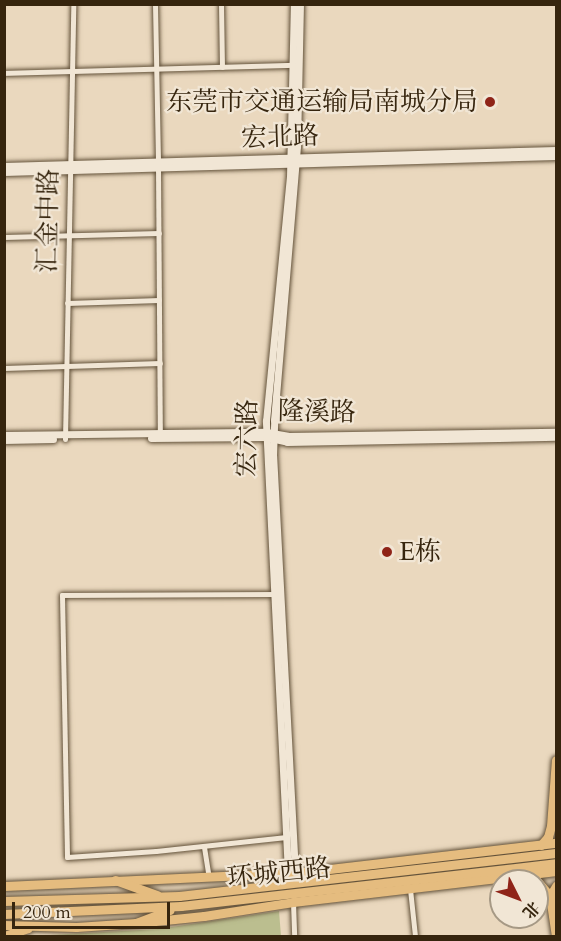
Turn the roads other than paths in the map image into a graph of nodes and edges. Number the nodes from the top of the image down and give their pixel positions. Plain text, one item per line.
1 (73, 4) edge
2 (155, 4) edge
3 (221, 4) edge
4 (294, 4) edge
5 (300, 4) edge
6 (293, 65) junction
7 (222, 67) junction
8 (156, 69) junction
9 (71, 71) junction
10 (4, 73) edge
11 (556, 150) edge
12 (556, 156) edge
13 (293, 161) junction
14 (158, 164) junction
15 (4, 166) edge
16 (69, 167) junction
17 (4, 172) edge
18 (159, 233) junction
19 (68, 235) junction
20 (4, 237) edge
21 (159, 300) junction
22 (67, 303) junction
23 (159, 363) junction
24 (66, 366) junction
25 (4, 368) edge
26 (160, 433) junction
27 (4, 435) edge
28 (270, 435) junction
29 (555, 435) edge
30 (65, 437) junction
31 (4, 440) edge
32 (273, 594) junction
33 (556, 760) edge
34 (553, 813) junction
35 (556, 825) edge
36 (286, 837) junction
37 (556, 843) edge
38 (541, 845) junction
39 (204, 847) junction
40 (556, 853) edge
41 (556, 863) edge
42 (291, 873) junction
43 (209, 877) junction
44 (489, 879) edge
45 (4, 880) edge
46 (115, 880) junction
47 (25, 885) junction
48 (4, 886) edge
49 (556, 886) edge
50 (410, 889) junction
51 (550, 896) joint
52 (162, 897) junction
53 (4, 901) edge
54 (292, 902) junction
55 (181, 906) junction
56 (4, 914) edge
57 (136, 923) junction
58 (4, 925) edge
59 (34, 926) junction
60 (4, 936) edge
61 (294, 936) edge
62 (415, 936) edge
63 (556, 936) edge

1 - 9 street, 汇金中路
2 - 8 street
3 - 7 street
4 - 6 street, 宏六路
5 - 13 street, 宏六路
6 - 7 street
6 - 13 street, 宏六路
7 - 8 street
8 - 9 street
8 - 14 street
9 - 10 street
9 - 16 street, 汇金中路
11 - 13 street, 宏北路
12 - 13 street, 宏北路
13 - 14 street, 宏北路
13 - 28 street, 宏六路
14 - 16 street, 宏北路
14 - 18 street
15 - 16 street, 宏北路
16 - 17 street, 宏北路
16 - 19 street, 汇金中路
18 - 19 street
18 - 21 street
19 - 20 street
19 - 22 street, 汇金中路
21 - 22 street
21 - 23 street
22 - 24 street, 汇金中路
23 - 24 street
23 - 26 street
24 - 25 street
24 - 30 street, 汇金中路
26 - 28 street, 隆溪路
26 - 30 street, 隆溪路
27 - 30 street, 隆溪路
28 - 29 street, 隆溪路
28 - 30 street, 隆溪路
28 - 32 street, 宏六路
28 - 42 street, 宏六路
30 - 31 street, 隆溪路
32 - 36 street, 宏六路
32 - 39 street
33 - 34 main road
34 - 35 main road
34 - 38 main road
36 - 39 street
36 - 42 street, 宏六路
37 - 38 main road
38 - 42 main road
39 - 43 street
40 - 52 main road, 环城西路
41 - 55 main road, 环城西路
42 - 43 main road
43 - 46 main road
44 - 50 main road
45 - 47 main road
46 - 47 main road
46 - 52 main road
47 - 48 main road
49 - 51 main road
50 - 54 main road
50 - 62 street
51 - 63 main road
52 - 53 main road, 环城西路
54 - 57 main road
54 - 61 street
55 - 56 main road, 环城西路
55 - 57 main road
57 - 59 main road
58 - 59 main road
59 - 60 main road

